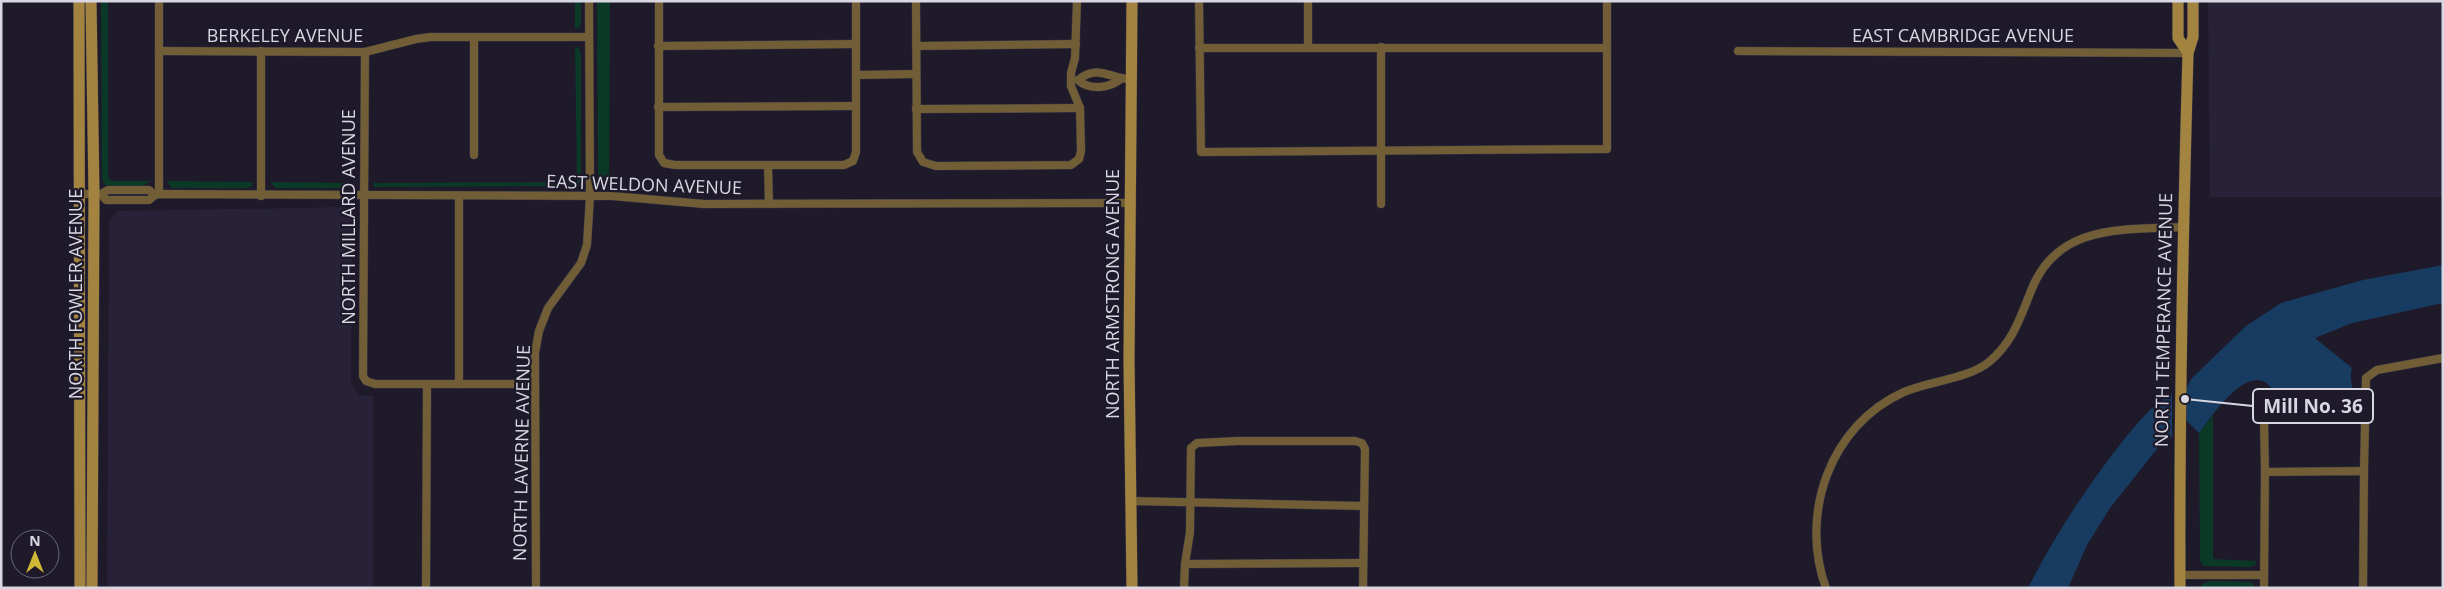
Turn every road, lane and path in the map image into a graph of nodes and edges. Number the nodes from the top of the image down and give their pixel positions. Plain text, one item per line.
1 (79, 1) edge
2 (91, 1) edge
3 (589, 1) edge
4 (659, 1) edge
5 (856, 1) edge
6 (916, 1) edge
7 (1077, 1) edge
8 (1132, 1) edge
9 (1200, 1) edge
10 (1308, 1) edge
11 (1607, 1) edge
12 (2178, 1) edge
13 (2193, 1) edge
14 (159, 4) dead end
15 (590, 37) junction
16 (474, 38) junction
17 (856, 44) junction
18 (1076, 44) junction
19 (658, 46) junction
20 (916, 46) junction
21 (1308, 47) junction
22 (1199, 48) junction
23 (1381, 48) junction
24 (1607, 48) junction
25 (159, 51) junction
26 (1738, 51) dead end
27 (262, 52) junction
28 (365, 52) junction
29 (2188, 53) junction
30 (1095, 73) junction
31 (916, 74) junction
32 (856, 75) junction
33 (1127, 79) junction
34 (1075, 80) junction
35 (1095, 86) junction
36 (856, 106) junction
37 (658, 107) junction
38 (1080, 108) junction
39 (916, 109) junction
40 (1382, 151) junction
41 (474, 155) dead end
42 (768, 165) junction
43 (79, 194) junction
44 (98, 194) junction
45 (157, 195) junction
46 (261, 196) junction
47 (365, 196) junction
48 (459, 196) junction
49 (590, 196) junction
50 (1132, 203) junction
51 (769, 204) junction
52 (1381, 204) dead end
53 (2183, 227) junction
54 (2443, 358) edge
55 (80, 369) junction
56 (427, 384) junction
57 (459, 384) junction
58 (535, 384) junction
59 (2256, 400) dead end
60 (92, 465) junction
61 (2364, 471) junction
62 (2264, 472) junction
63 (1191, 501) junction
64 (1130, 502) junction
65 (1364, 506) junction
66 (1362, 563) junction
67 (1184, 564) junction
68 (2180, 575) junction
69 (2264, 575) junction
70 (80, 588) edge
71 (92, 588) edge
72 (426, 588) edge
73 (536, 588) edge
74 (1132, 588) edge
75 (1184, 588) edge
76 (1363, 588) edge
77 (1826, 588) edge
78 (2180, 588) edge
79 (2264, 588) edge
80 (2363, 588) edge

1 - 43 main road, NORTH FOWLER AVENUE
2 - 44 main road, NORTH FOWLER AVENUE
3 - 15 street, NORTH LAVERNE AVENUE
4 - 19 street
5 - 17 street
6 - 20 street
7 - 18 street
8 - 33 main road, NORTH ARMSTRONG AVENUE
9 - 22 street
10 - 21 street
11 - 24 street
12 - 29 main road, NORTH TEMPERANCE AVENUE
13 - 29 main road, NORTH TEMPERANCE AVENUE
14 - 25 street
15 - 16 street, BERKELEY AVENUE
15 - 49 street, NORTH LAVERNE AVENUE
16 - 28 street, BERKELEY AVENUE
16 - 41 street
17 - 19 street
17 - 32 street
18 - 20 street
18 - 34 street
19 - 37 street
20 - 31 street
21 - 22 street
21 - 23 street
22 - 40 street
23 - 24 street
23 - 40 street
24 - 40 street
25 - 27 street, BERKELEY AVENUE
25 - 45 street
26 - 29 street, EAST CAMBRIDGE AVENUE
27 - 28 street, BERKELEY AVENUE
27 - 46 street
28 - 47 street, NORTH MILLARD AVENUE
29 - 53 main road, NORTH TEMPERANCE AVENUE
30 - 33 street
30 - 34 street
30 - 35 street
31 - 32 street
31 - 39 street
32 - 36 street
33 - 35 street
33 - 50 main road, NORTH ARMSTRONG AVENUE
34 - 35 street
34 - 38 street
36 - 37 street
36 - 42 street
37 - 42 street
38 - 39 street
38 - 39 street
40 - 52 street
42 - 51 street
43 - 44 street, EAST WELDON AVENUE
43 - 55 main road, NORTH FOWLER AVENUE
44 - 45 street, EAST WELDON AVENUE
44 - 60 main road, NORTH FOWLER AVENUE
45 - 46 street, EAST WELDON AVENUE
46 - 47 street, EAST WELDON AVENUE
47 - 48 street, EAST WELDON AVENUE
47 - 56 street, NORTH MILLARD AVENUE
48 - 49 street, EAST WELDON AVENUE
48 - 57 street
49 - 51 street, EAST WELDON AVENUE
49 - 58 street, NORTH LAVERNE AVENUE
50 - 51 street, EAST WELDON AVENUE
50 - 64 main road, NORTH ARMSTRONG AVENUE
53 - 68 main road, NORTH TEMPERANCE AVENUE
53 - 77 street
54 - 61 street
55 - 60 main road
55 - 70 main road, NORTH FOWLER AVENUE
56 - 57 street
56 - 72 street
57 - 58 street
58 - 73 street, NORTH LAVERNE AVENUE
59 - 62 street
60 - 71 main road, NORTH FOWLER AVENUE
61 - 62 street
61 - 80 street
62 - 69 street
63 - 64 street
63 - 65 street
63 - 65 street
63 - 67 street
64 - 74 main road, NORTH ARMSTRONG AVENUE
65 - 66 street
66 - 67 street
66 - 76 street
67 - 75 street
68 - 69 street
68 - 78 main road, NORTH TEMPERANCE AVENUE
69 - 79 street

